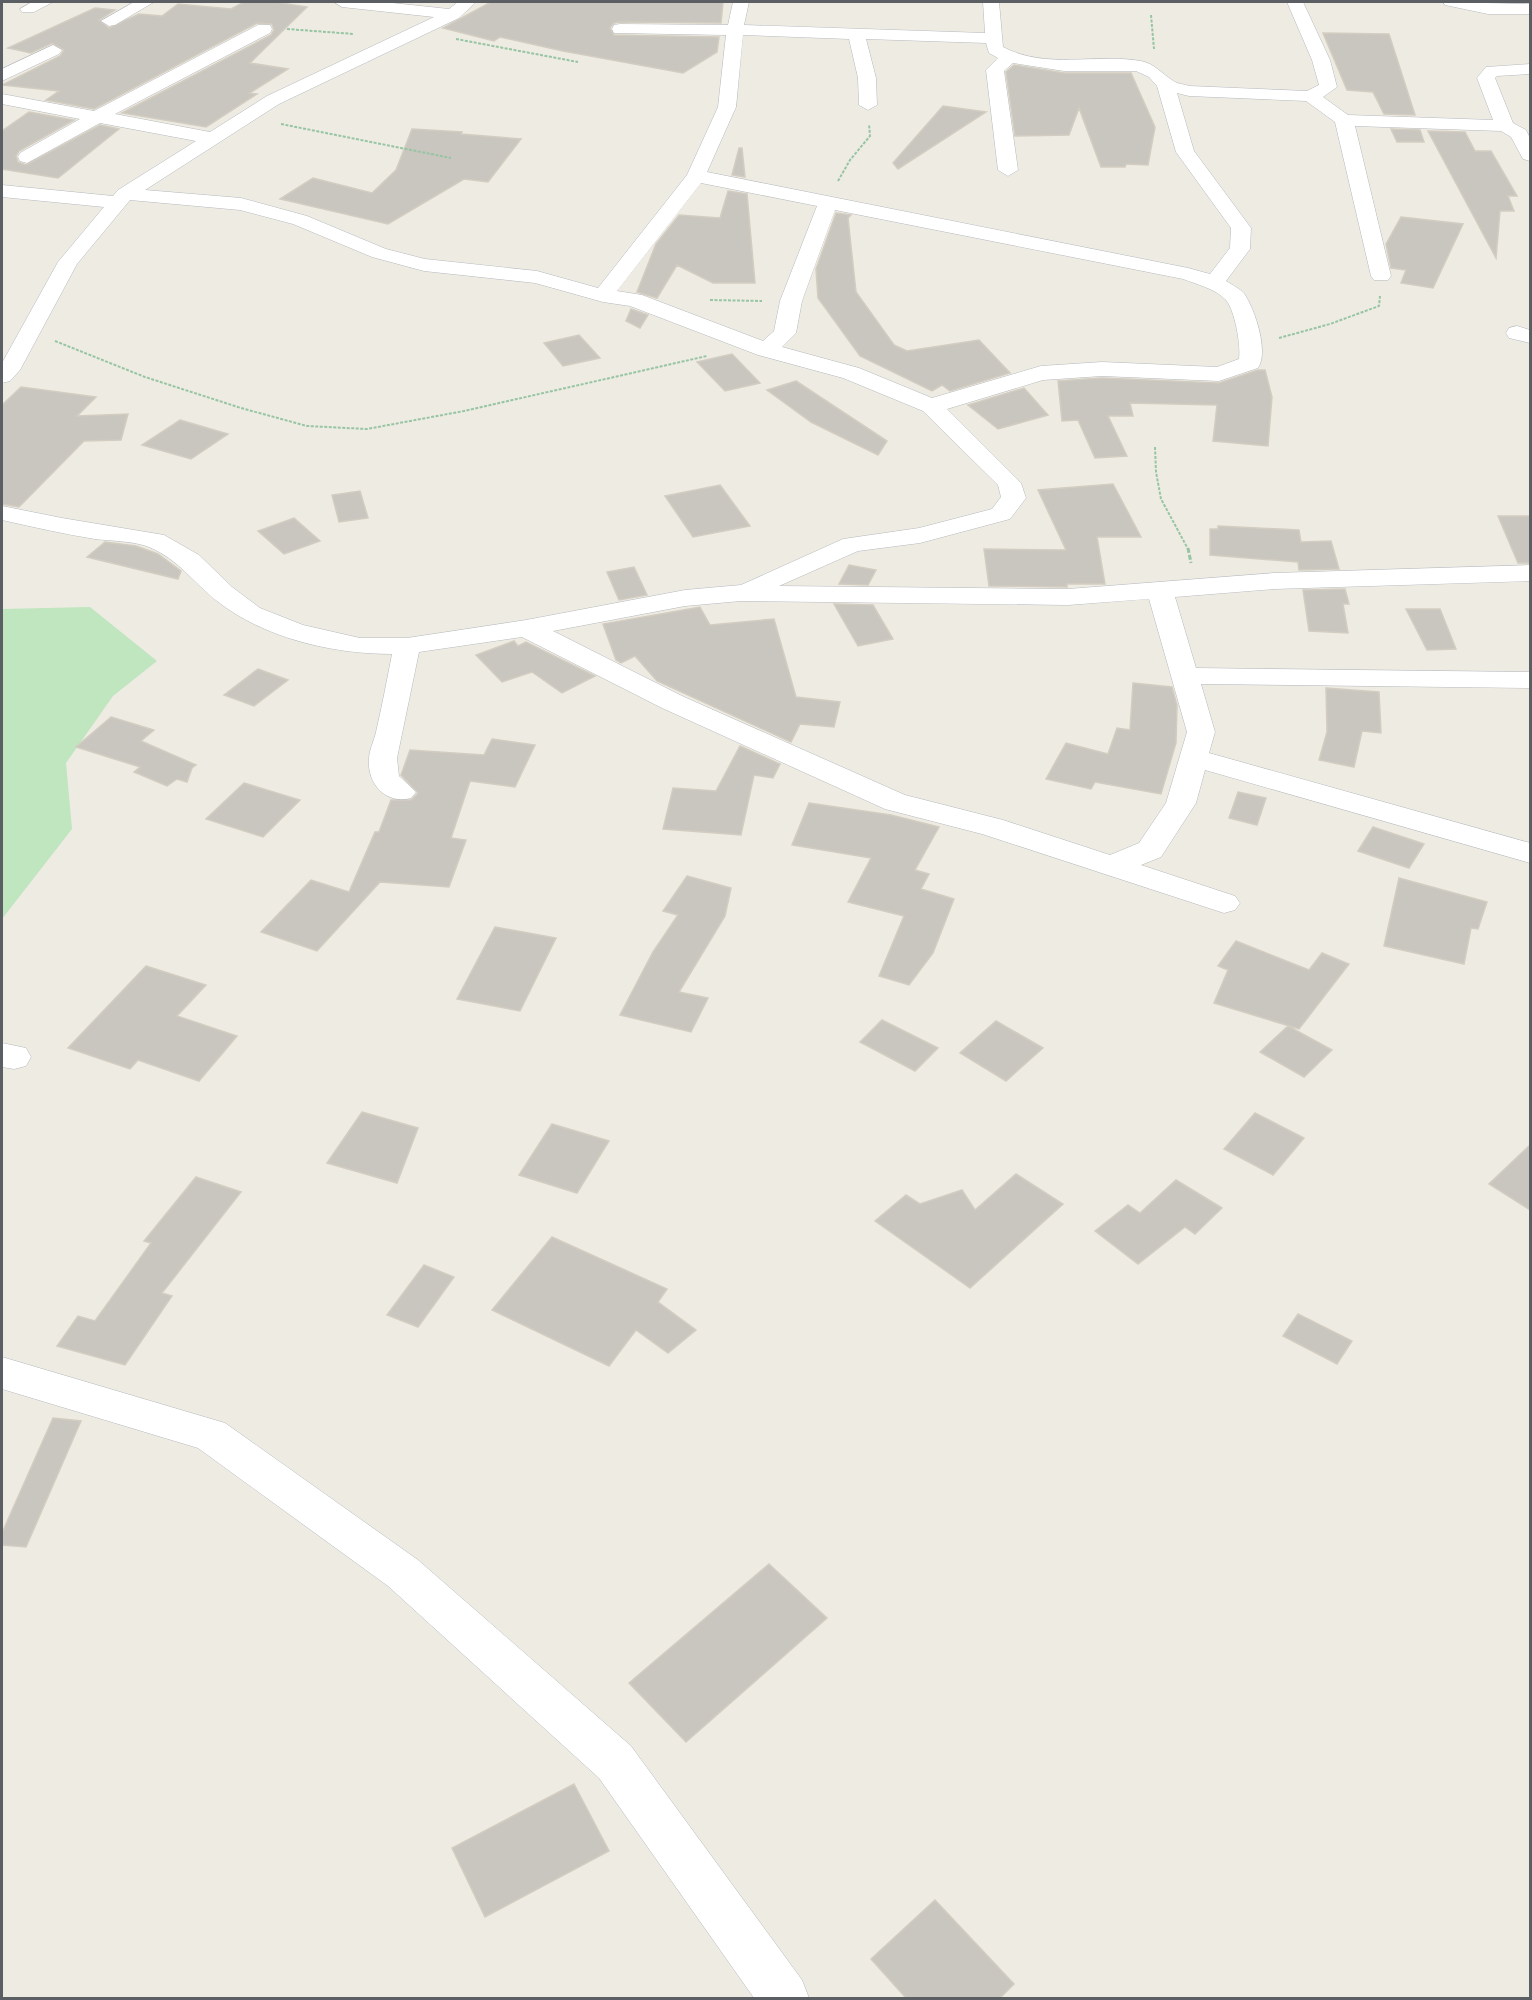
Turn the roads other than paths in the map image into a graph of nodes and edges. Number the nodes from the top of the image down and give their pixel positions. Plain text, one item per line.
1 (45, 2) edge
2 (146, 2) edge
3 (342, 2) edge
4 (468, 2) edge
5 (741, 2) edge
6 (991, 2) edge
7 (1295, 2) edge
8 (1451, 2) edge
9 (28, 9) dead end
10 (1530, 9) edge
11 (453, 14) junction
12 (109, 21) dead end
13 (264, 29) road end
14 (620, 29) dead end
15 (735, 30) junction
16 (857, 35) junction
17 (993, 38) junction
18 (53, 50) dead end
19 (1007, 58) junction
20 (1530, 69) edge
21 (2, 76) edge
22 (1166, 85) junction
23 (1310, 96) junction
24 (2, 99) edge
25 (868, 105) road end
26 (96, 117) junction
27 (1344, 120) junction
28 (1505, 126) junction
29 (212, 138) junction
30 (1530, 154) edge
31 (27, 157) dead end
32 (1008, 170) dead end
33 (696, 176) junction
34 (2, 190) edge
35 (122, 198) junction
36 (828, 202) junction
37 (1381, 276) road end
38 (1214, 284) junction
39 (603, 296) junction
40 (766, 350) junction
41 (2, 376) edge
42 (931, 406) junction
43 (2, 513) edge
44 (1530, 573) edge
45 (1170, 589) junction
46 (741, 593) junction
47 (526, 628) junction
48 (407, 646) junction
49 (1187, 676) junction
50 (1530, 680) edge
51 (1194, 758) junction
52 (401, 792) dead end
53 (1530, 853) edge
54 (1112, 866) junction
55 (1224, 903) dead end
56 (2, 1373) edge
57 (784, 1998) edge

1 - 9 street
2 - 12 street
3 - 11 street
4 - 11 street
5 - 15 street
6 - 17 street
7 - 23 street
8 - 10 street
11 - 29 street
13 - 26 street
14 - 15 street
15 - 16 street
15 - 33 street
16 - 17 street
16 - 25 street
17 - 19 street
18 - 21 street
19 - 22 street
19 - 32 street
20 - 28 street
22 - 23 street
22 - 38 street
23 - 27 street
24 - 26 street
26 - 29 street
26 - 31 street
27 - 28 street
27 - 37 street
28 - 30 street
29 - 35 street
33 - 36 street
33 - 39 street
34 - 35 street
35 - 39 street
35 - 41 street
36 - 38 street
36 - 40 street
38 - 42 street
39 - 40 street
40 - 42 street
42 - 46 street
43 - 48 street
44 - 45 street
45 - 46 street
45 - 49 street
46 - 47 street
47 - 48 street
47 - 54 street
48 - 52 street
49 - 50 street
49 - 51 street
51 - 53 street
51 - 54 street
54 - 55 street
56 - 57 street

